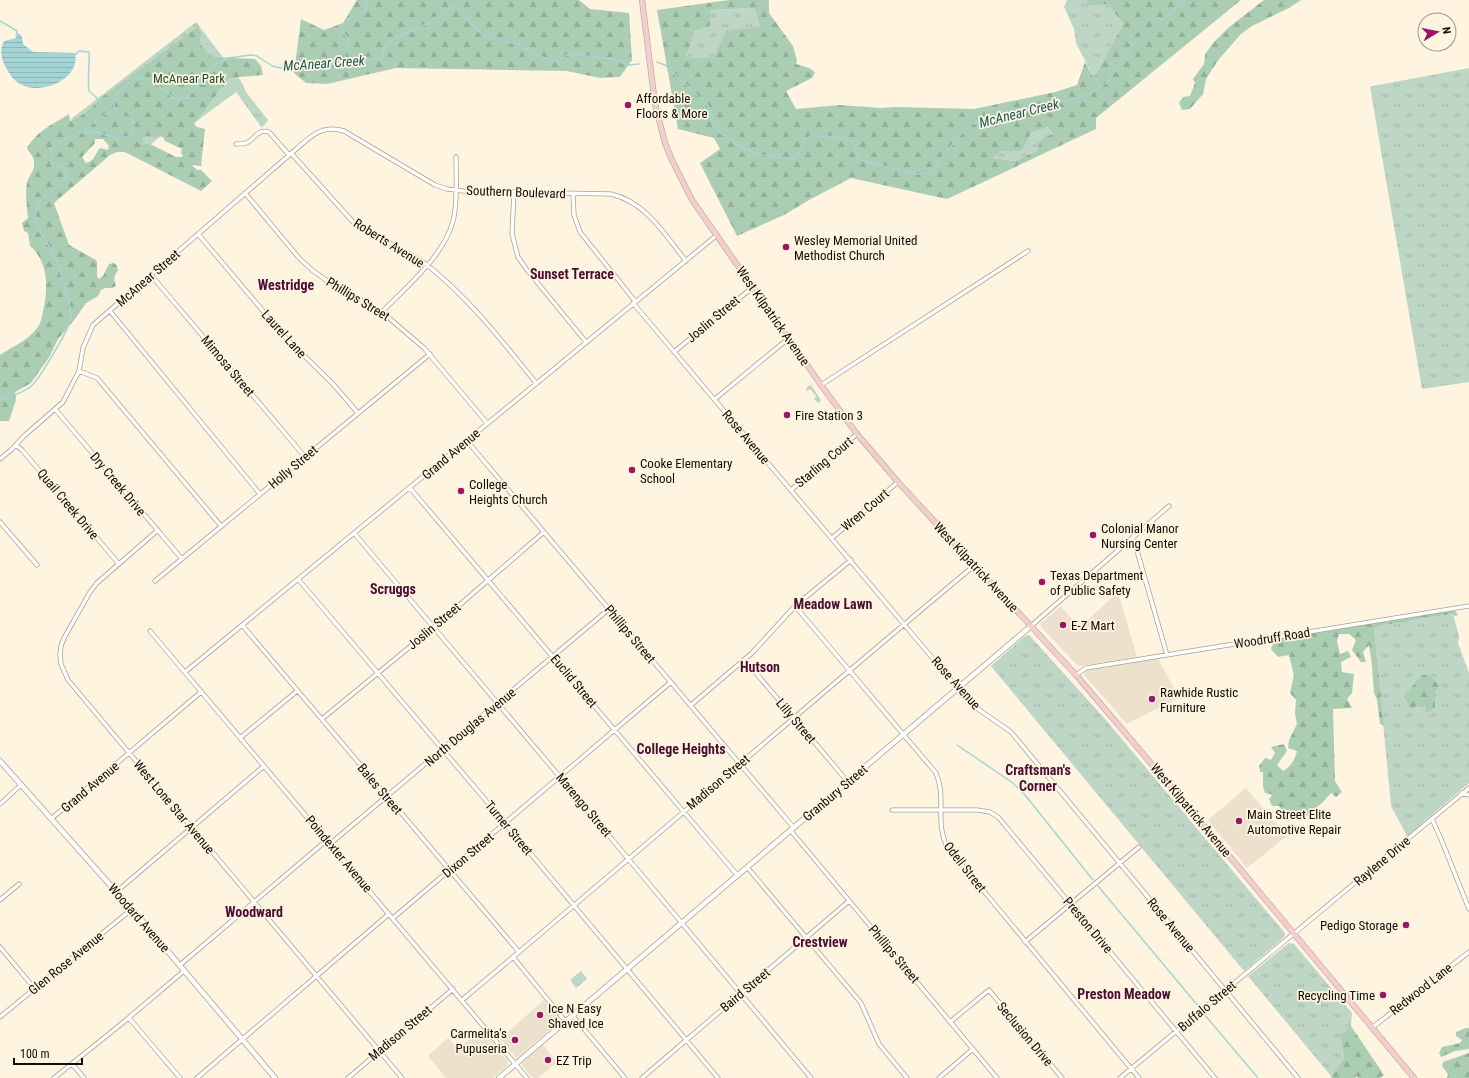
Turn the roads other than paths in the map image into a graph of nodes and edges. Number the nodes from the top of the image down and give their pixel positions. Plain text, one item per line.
1 (642, 0) edge
2 (334, 129) joint
3 (236, 144) dead end
4 (290, 154) junction
5 (456, 157) dead end
6 (455, 190) junction
7 (514, 192) junction
8 (245, 193) junction
9 (573, 194) junction
10 (198, 234) junction
11 (717, 235) junction
12 (1028, 251) dead end
13 (686, 261) junction
14 (426, 265) junction
15 (151, 274) junction
16 (753, 287) junction
17 (634, 302) junction
18 (110, 311) junction
19 (382, 312) junction
20 (789, 338) junction
21 (586, 342) junction
22 (674, 352) junction
23 (430, 354) junction
24 (79, 371) junction
25 (536, 383) junction
26 (821, 385) junction
27 (714, 399) junction
28 (55, 409) junction
29 (358, 413) junction
30 (487, 424) junction
31 (857, 434) junction
32 (466, 441) junction
33 (16, 445) junction
34 (305, 457) junction
35 (0, 459) edge
36 (898, 482) junction
37 (410, 488) junction
38 (791, 490) junction
39 (260, 494) junction
40 (1169, 506) dead end
41 (0, 522) edge
42 (221, 526) junction
43 (158, 530) junction
44 (544, 532) junction
45 (354, 533) junction
46 (1133, 537) junction
47 (832, 538) junction
48 (182, 559) junction
49 (851, 560) junction
50 (119, 564) junction
51 (37, 565) dead end
52 (974, 565) junction
53 (298, 579) junction
54 (488, 580) junction
55 (155, 581) dead end
56 (796, 606) junction
57 (1469, 606) edge
58 (609, 609) junction
59 (905, 623) junction
60 (242, 625) junction
61 (1032, 626) junction
62 (434, 627) junction
63 (150, 631) dead end
64 (1167, 654) junction
65 (553, 656) junction
66 (745, 660) junction
67 (850, 670) junction
68 (185, 672) junction
69 (378, 673) junction
70 (1076, 675) junction
71 (671, 682) junction
72 (958, 688) junction
73 (297, 690) junction
74 (201, 692) junction
75 (498, 702) junction
76 (690, 705) junction
77 (794, 718) junction
78 (322, 719) junction
79 (616, 730) junction
80 (903, 735) junction
81 (240, 738) junction
82 (442, 750) junction
83 (129, 753) junction
84 (0, 761) edge
85 (740, 764) junction
86 (264, 766) junction
87 (560, 776) junction
88 (848, 782) junction
89 (21, 785) junction
90 (1469, 788) edge
91 (1462, 793) junction
92 (1469, 795) edge
93 (386, 797) junction
94 (0, 804) edge
95 (892, 810) dead end
96 (941, 810) junction
97 (684, 811) junction
98 (1432, 819) junction
99 (51, 820) junction
100 (505, 823) junction
101 (192, 827) junction
102 (792, 830) junction
103 (327, 840) junction
104 (330, 844) junction
105 (1139, 847) dead end
106 (629, 858) junction
107 (1120, 863) junction
108 (747, 867) junction
109 (450, 870) junction
110 (738, 876) junction
111 (19, 884) dead end
112 (116, 892) junction
113 (0, 900) edge
114 (255, 901) junction
115 (849, 901) junction
116 (1070, 904) junction
117 (574, 906) junction
118 (132, 909) junction
119 (1469, 909) edge
120 (389, 914) junction
121 (392, 918) junction
122 (682, 923) junction
123 (1294, 934) junction
124 (806, 938) junction
125 (1025, 942) junction
126 (0, 947) edge
127 (519, 952) junction
128 (1469, 952) edge
129 (513, 957) junction
130 (180, 964) junction
131 (628, 969) junction
132 (184, 971) junction
133 (317, 976) junction
134 (35, 989) junction
135 (452, 989) junction
136 (1226, 991) junction
137 (741, 994) junction
138 (462, 1000) junction
139 (0, 1016) edge
140 (573, 1016) junction
141 (129, 1018) junction
142 (566, 1022) junction
143 (950, 1022) junction
144 (1373, 1027) junction
145 (1176, 1031) junction
146 (243, 1040) junction
147 (687, 1040) junction
148 (973, 1049) junction
149 (380, 1051) junction
150 (72, 1064) junction
151 (515, 1064) junction
152 (1131, 1069) junction
153 (54, 1078) edge
154 (84, 1078) edge
155 (180, 1078) edge
156 (197, 1078) edge
157 (275, 1078) edge
158 (348, 1078) edge
159 (402, 1078) edge
160 (499, 1078) edge
161 (527, 1078) edge
162 (625, 1078) edge
163 (642, 1078) edge
164 (718, 1078) edge
165 (811, 1078) edge
166 (907, 1078) edge
167 (939, 1078) edge
168 (997, 1078) edge
169 (1062, 1078) edge
170 (1120, 1078) edge
171 (1139, 1078) edge
172 (1215, 1078) edge
173 (1298, 1078) edge
174 (1414, 1078) edge

1 - 11 main road, West Kilpatrick Avenue
2 - 4 street, McAnear Street
2 - 6 street, Southern Boulevard
3 - 4 street, Roberts Avenue
4 - 8 street, McAnear Street
4 - 14 street, Roberts Avenue
5 - 6 street
6 - 7 street, Southern Boulevard
6 - 14 street
7 - 9 street, Southern Boulevard
7 - 21 street
8 - 10 street, McAnear Street
8 - 19 street, Phillips Street
9 - 13 street, Southern Boulevard
9 - 17 street, Rose Avenue
10 - 15 street, McAnear Street
10 - 29 street, Laurel Lane
11 - 13 street, Grand Avenue
11 - 16 main road, West Kilpatrick Avenue
12 - 26 street
13 - 17 street, Grand Avenue
14 - 19 street
14 - 25 street, Roberts Avenue
15 - 18 street, McAnear Street
15 - 34 street, Mimosa Street
16 - 20 main road, West Kilpatrick Avenue
16 - 22 street, Joslin Street
17 - 21 street, Grand Avenue
17 - 22 street, Rose Avenue
18 - 24 street, McAnear Street
18 - 39 street
19 - 23 street, Phillips Street
20 - 26 main road, West Kilpatrick Avenue
20 - 27 street
21 - 25 street, Grand Avenue
22 - 27 street, Rose Avenue
23 - 29 street, Holly Street
23 - 30 street, Phillips Street
24 - 28 street, McAnear Street
24 - 42 street
25 - 30 street, Grand Avenue
26 - 31 main road, West Kilpatrick Avenue
27 - 38 street, Rose Avenue
28 - 33 street, McAnear Street
28 - 43 street, Dry Creek Drive
29 - 34 street, Holly Street
30 - 32 street, Grand Avenue
31 - 36 main road, West Kilpatrick Avenue
31 - 38 street, Starling Court
32 - 37 street, Grand Avenue
32 - 44 street, Phillips Street
33 - 35 street, McAnear Street
33 - 50 street, Quail Creek Drive
34 - 39 street, Holly Street
36 - 47 street, Wren Court
36 - 52 main road, West Kilpatrick Avenue
37 - 45 street, Grand Avenue
37 - 54 street, Euclid Street
38 - 47 street, Rose Avenue
39 - 42 street, Holly Street
40 - 46 street, Granbury Street
41 - 51 street
42 - 48 street, Holly Street
43 - 48 street, Dry Creek Drive
43 - 50 street, West Lone Star Avenue
44 - 54 street, Joslin Street
44 - 58 street, Phillips Street
45 - 53 street, Grand Avenue
45 - 62 street, Marengo Street
46 - 61 street, Granbury Street
46 - 64 street
47 - 49 street, Rose Avenue
48 - 55 street, Holly Street
49 - 56 street
49 - 59 street, Rose Avenue
50 - 83 street, West Lone Star Avenue
52 - 59 street, Madison Street
52 - 61 main road, West Kilpatrick Avenue
53 - 60 street, Grand Avenue
53 - 69 street, Turner Street
54 - 62 street, Joslin Street
54 - 65 street, Euclid Street
56 - 66 street
56 - 67 street, Odell Street
57 - 64 street, Woodruff Road
58 - 65 street, North Douglas Avenue
58 - 71 street, Phillips Street
59 - 67 street, Madison Street
59 - 72 street, Rose Avenue
60 - 68 street, Grand Avenue
60 - 73 street, Bales Street
61 - 70 main road, West Kilpatrick Avenue
61 - 72 street, Granbury Street
62 - 69 street, Joslin Street
62 - 75 street, Marengo Street
63 - 68 street, Poindexter Avenue
64 - 70 street, Woodruff Road
65 - 75 street, North Douglas Avenue
65 - 79 street, Euclid Street
66 - 76 street
66 - 77 street, Lilly Street
67 - 77 street, Madison Street
67 - 80 street, Odell Street
68 - 74 street, Poindexter Avenue
69 - 78 street, Joslin Street
69 - 82 street, Turner Street
70 - 123 main road, West Kilpatrick Avenue
71 - 76 street, Phillips Street
71 - 79 street, Dixon Street
72 - 80 street, Granbury Street
72 - 107 street, Rose Avenue
73 - 78 street, Bales Street
73 - 81 street
74 - 81 street, Poindexter Avenue
74 - 83 street, Grand Avenue
75 - 82 street, North Douglas Avenue
75 - 87 street, Marengo Street
76 - 85 street, Phillips Street
77 - 85 street, Madison Street
77 - 88 street, Lilly Street
78 - 93 street, Bales Street
79 - 87 street, Dixon Street
79 - 97 street, Euclid Street
80 - 88 street, Granbury Street
80 - 96 street, Odell Street
81 - 86 street, Poindexter Avenue
82 - 93 street, North Douglas Avenue
82 - 100 street, Turner Street
83 - 99 street, Grand Avenue
83 - 101 street, West Lone Star Avenue
84 - 89 street, Woodard Avenue
85 - 97 street, Madison Street
85 - 102 street, Phillips Street
86 - 101 street
86 - 103 street, Poindexter Avenue
87 - 100 street, Dixon Street
87 - 106 street, Marengo Street
88 - 102 street, Granbury Street
89 - 94 street
89 - 99 street, Woodard Avenue
90 - 91 street, Raylene Drive
91 - 92 street
91 - 98 street, Raylene Drive
93 - 104 street, North Douglas Avenue
93 - 109 street, Bales Street
95 - 96 street, Preston Drive
96 - 116 street, Preston Drive
96 - 125 street, Odell Street
97 - 106 street, Madison Street
97 - 110 street, Euclid Street
98 - 119 street
98 - 123 street, Raylene Drive
99 - 112 street, Woodard Avenue
100 - 109 street, Dixon Street
100 - 117 street, Turner Street
101 - 112 street
101 - 114 street, West Lone Star Avenue
102 - 108 street, Granbury Street
102 - 115 street, Phillips Street
103 - 104 street, Poindexter Avenue
103 - 114 street
104 - 120 street, Poindexter Avenue
105 - 107 street
106 - 117 street, Madison Street
106 - 122 street, Marengo Street
107 - 116 street
107 - 136 street, Rose Avenue
108 - 110 street, Granbury Street
108 - 124 street
109 - 121 street, Dixon Street
109 - 127 street, Bales Street
110 - 122 street, Granbury Street
111 - 113 street
112 - 118 street, Woodard Avenue
114 - 130 street
114 - 133 street, West Lone Star Avenue
115 - 124 street, Baird Street
115 - 143 street, Phillips Street
116 - 125 street
116 - 145 street, Preston Drive
117 - 127 street, Madison Street
117 - 131 street, Turner Street
118 - 130 street, Woodard Avenue
118 - 134 street, Glen Rose Avenue
120 - 121 street, Poindexter Avenue
120 - 133 street
121 - 135 street, Poindexter Avenue
122 - 131 street, Granbury Street
122 - 137 street, Marengo Street
123 - 136 street, Buffalo Street
123 - 144 main road, West Kilpatrick Avenue
124 - 137 street, Baird Street
124 - 166 street
125 - 152 street, Odell Street
126 - 134 street
127 - 129 street, Madison Street
128 - 144 street, Redwood Lane
129 - 138 street, Madison Street
129 - 142 street
130 - 132 street, Woodard Avenue
131 - 140 street, Granbury Street
131 - 147 street, Turner Street
132 - 141 street
132 - 146 street, Woodard Avenue
133 - 146 street
133 - 149 street, West Lone Star Avenue
134 - 139 street, Glen Rose Avenue
135 - 138 street, Poindexter Avenue
135 - 149 street, Madison Street
136 - 145 street, Buffalo Street
136 - 173 street, Rose Avenue
137 - 147 street, Baird Street
137 - 165 street, Marengo Street
138 - 151 street, Poindexter Avenue
140 - 142 street, Granbury Street
140 - 162 street
141 - 150 street
141 - 155 street
142 - 151 street, Granbury Street
143 - 148 street, Phillips Street
143 - 169 street, Seclusion Drive
144 - 174 main road, West Kilpatrick Avenue
145 - 152 street, Buffalo Street
145 - 172 street, Preston Drive
146 - 156 street
146 - 157 street, Woodard Avenue
147 - 163 street, Baird Street
147 - 164 street, Turner Street
148 - 167 street
148 - 168 street, Phillips Street
149 - 158 street, Madison Street
149 - 159 street, West Lone Star Avenue
150 - 153 street
150 - 154 street
151 - 160 street, Granbury Street
151 - 161 street, Poindexter Avenue
152 - 170 street, Buffalo Street
152 - 171 street, Odell Street

